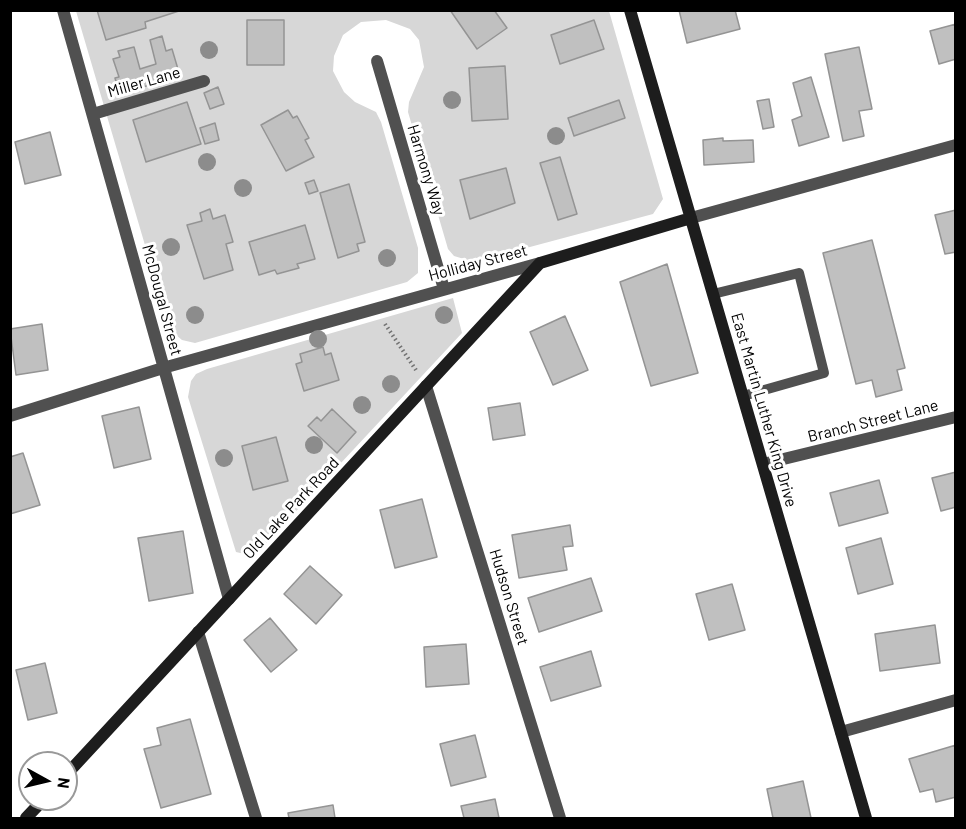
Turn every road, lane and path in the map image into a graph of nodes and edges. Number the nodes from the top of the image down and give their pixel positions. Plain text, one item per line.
1 (63, 10) edge
2 (630, 10) edge
3 (376, 61) dead end
4 (204, 81) dead end
5 (93, 114) junction
6 (956, 145) edge
7 (691, 218) junction
8 (540, 263) junction
9 (444, 289) junction
10 (713, 294) junction
11 (375, 309) junction
12 (163, 368) junction
13 (426, 386) junction
14 (743, 396) junction
15 (10, 416) edge
16 (956, 417) edge
17 (763, 464) junction
18 (229, 599) junction
19 (198, 632) junction
20 (956, 700) edge
21 (841, 732) junction
22 (78, 762) edge
23 (256, 819) edge
24 (560, 819) edge
25 (866, 819) edge

1 - 5 street, McDougal Street
2 - 7 street, East Martin Luther King Drive
3 - 9 street, Harmony Way
4 - 5 street, Miller Lane
5 - 12 street, McDougal Street
6 - 7 street, Holliday Street
7 - 8 street, Holliday Street
7 - 10 street, East Martin Luther King Drive
8 - 9 street, Holliday Street
8 - 13 street, Old Lake Park Road
9 - 11 street, Holliday Street
10 - 14 street, East Martin Luther King Drive
10 - 14 lane
11 - 12 street, Holliday Street
11 - 13 path
12 - 15 street, Holliday Street
12 - 18 street, McDougal Street
13 - 18 street, Old Lake Park Road
13 - 24 street, Hudson Street
14 - 17 street, East Martin Luther King Drive
16 - 17 street, Branch Street Lane
17 - 21 street, East Martin Luther King Drive
18 - 19 street, Old Lake Park Road
19 - 22 street, Old Lake Park Road
19 - 23 street
20 - 21 street
21 - 25 street, East Martin Luther King Drive

